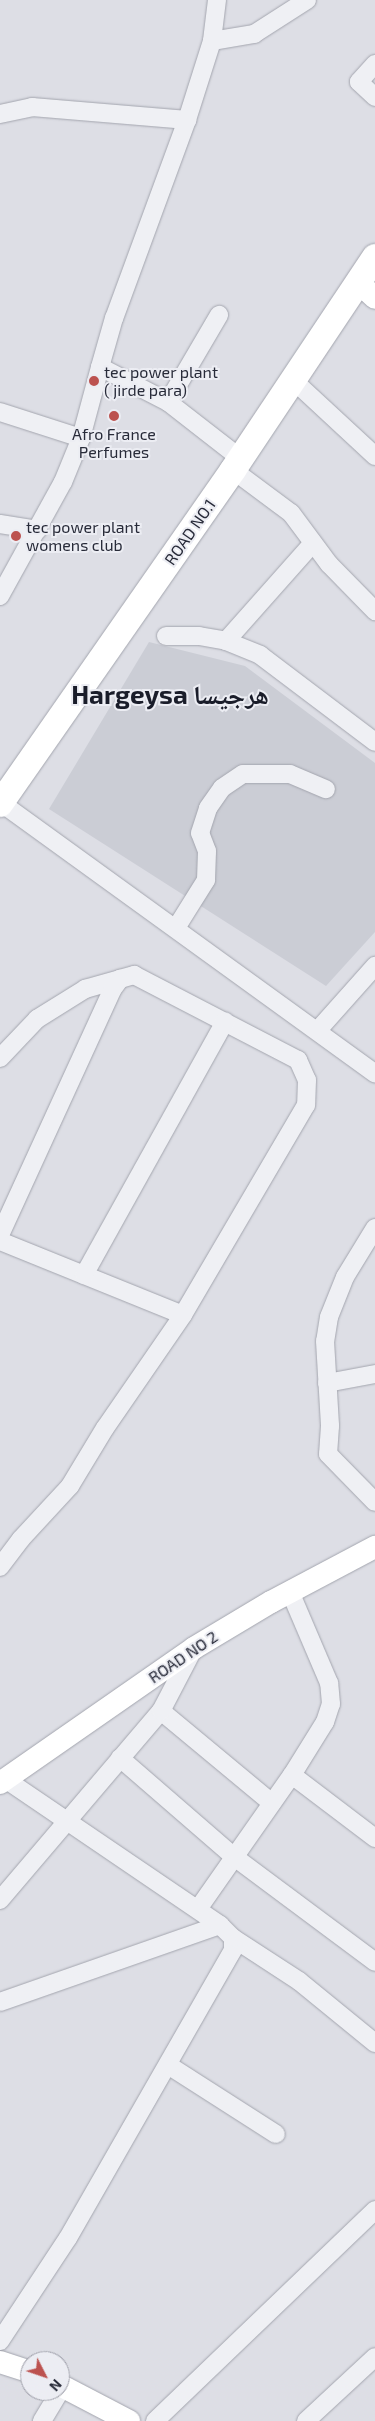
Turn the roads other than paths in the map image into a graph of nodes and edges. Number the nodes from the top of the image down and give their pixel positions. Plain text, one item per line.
1 (217, 0) edge
2 (307, 0) edge
3 (212, 41) junction
4 (375, 64) edge
5 (375, 97) edge
6 (0, 114) edge
7 (187, 120) junction
8 (375, 257) edge
9 (366, 290) edge
10 (219, 315) dead end
11 (100, 367) junction
12 (294, 380) junction
13 (168, 402) junction
14 (0, 412) edge
15 (81, 438) junction
16 (375, 456) edge
17 (236, 464) junction
18 (0, 524) edge
19 (38, 530) junction
20 (313, 543) junction
21 (0, 596) edge
22 (375, 611) edge
23 (166, 636) dead end
24 (226, 641) junction
25 (375, 742) edge
26 (326, 789) dead end
27 (0, 803) edge
28 (176, 928) junction
29 (375, 966) edge
30 (120, 979) junction
31 (225, 1022) junction
32 (318, 1030) junction
33 (0, 1058) edge
34 (375, 1073) edge
35 (375, 1228) edge
36 (0, 1235) edge
37 (0, 1241) edge
38 (84, 1275) junction
39 (183, 1315) junction
40 (375, 1374) edge
41 (327, 1383) junction
42 (375, 1502) edge
43 (375, 1547) edge
44 (0, 1567) edge
45 (291, 1594) junction
46 (194, 1648) junction
47 (161, 1711) junction
48 (120, 1758) junction
49 (292, 1776) junction
50 (3, 1781) edge
51 (272, 1803) junction
52 (66, 1820) junction
53 (375, 1838) edge
54 (233, 1856) junction
55 (0, 1900) edge
56 (198, 1909) junction
57 (220, 1925) junction
58 (233, 1938) junction
59 (375, 1962) edge
60 (0, 2002) edge
61 (375, 2043) edge
62 (168, 2065) junction
63 (276, 2134) dead end
64 (375, 2210) edge
65 (0, 2341) edge
66 (375, 2357) edge
67 (0, 2362) edge
68 (20, 2369) edge
69 (70, 2389) edge
70 (53, 2401) edge
71 (127, 2420) edge
72 (42, 2421) edge
73 (155, 2421) edge
74 (306, 2421) edge

1 - 3 street
2 - 3 street
3 - 7 street
4 - 5 street
6 - 7 street
7 - 11 street
8 - 9 highway, ROAD NO.1
9 - 12 highway, ROAD NO.1
10 - 13 street
11 - 13 street
11 - 15 street
12 - 16 street
12 - 17 highway, ROAD NO.1
13 - 17 street
14 - 15 street
15 - 19 street
17 - 20 street
17 - 27 highway, ROAD NO.1
18 - 19 street
19 - 21 street
20 - 22 street
20 - 24 street
23 - 24 street
24 - 25 street
26 - 28 street
27 - 28 street
28 - 32 street
29 - 32 street
30 - 31 street
30 - 33 street
30 - 36 street
31 - 38 street
31 - 39 street
32 - 34 street
35 - 41 street
37 - 38 street
38 - 39 street
39 - 44 street
40 - 41 street
41 - 42 street
43 - 45 main road, ROAD NO 2
45 - 46 main road, ROAD NO 2
45 - 49 street
46 - 47 street
46 - 50 main road, ROAD NO 2
47 - 48 street
47 - 51 street
48 - 52 street
48 - 54 street
49 - 51 street
49 - 53 street
50 - 52 street
51 - 54 street
52 - 55 street
52 - 56 street
54 - 56 street
54 - 59 street
56 - 57 street
57 - 58 street
57 - 60 street
58 - 61 street
58 - 62 street
62 - 63 street
62 - 65 street
64 - 73 street
66 - 74 street
67 - 68 main road
69 - 71 main road
70 - 72 street

